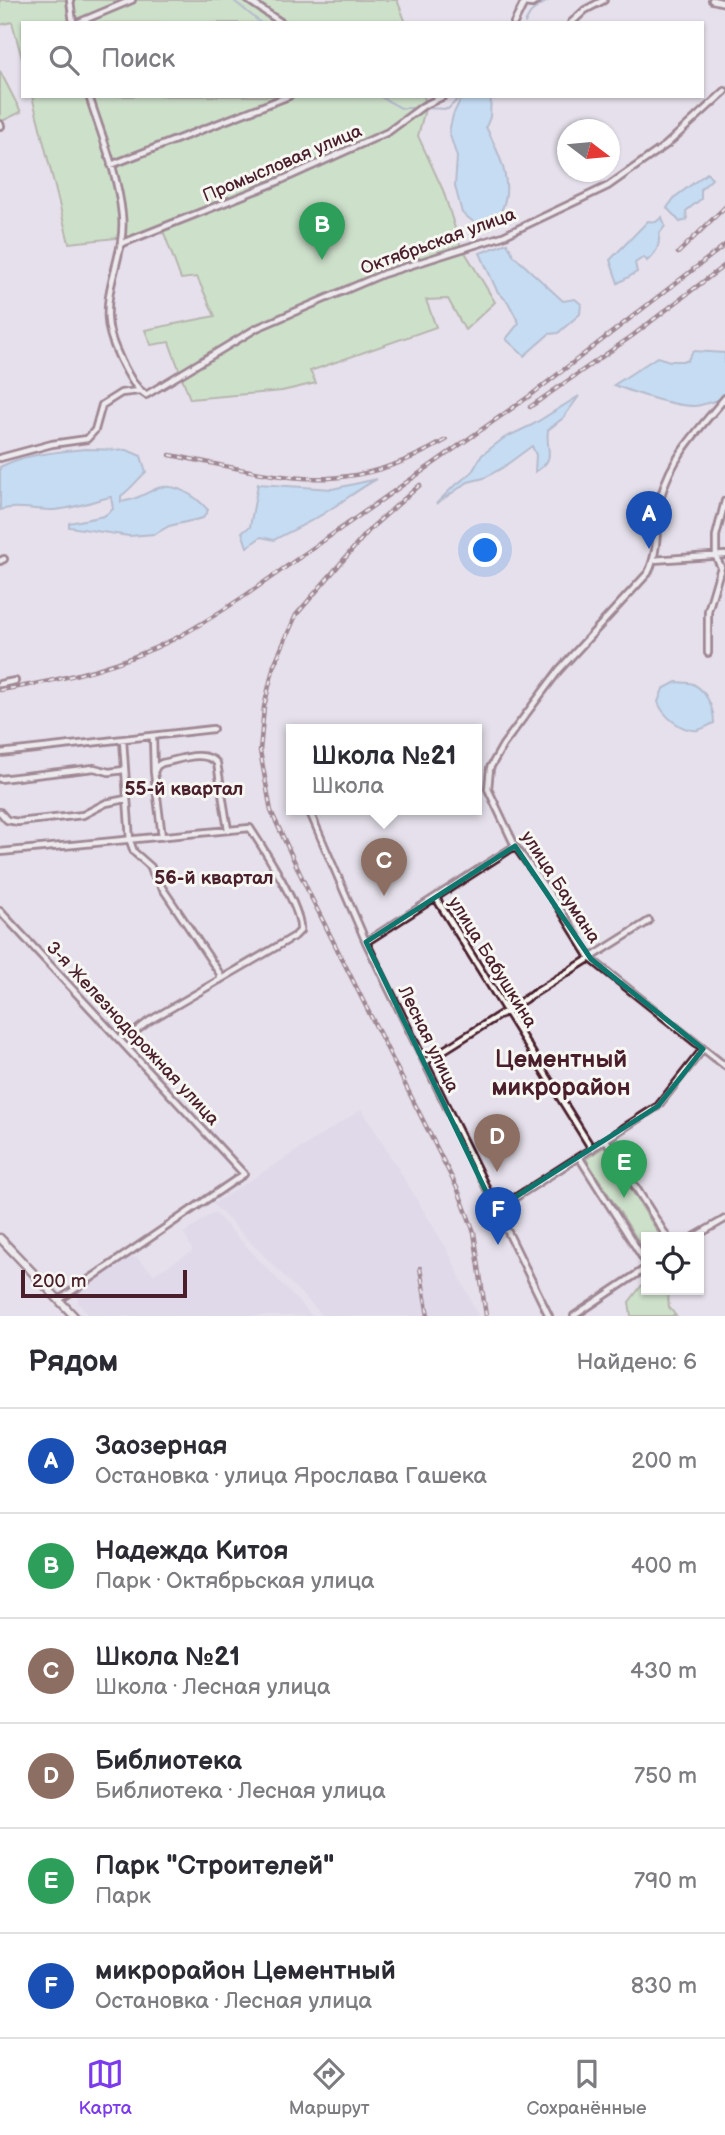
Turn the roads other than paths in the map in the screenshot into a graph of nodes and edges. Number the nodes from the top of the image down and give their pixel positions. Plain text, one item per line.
1 (70, 0) edge
2 (132, 0) edge
3 (247, 0) edge
4 (538, 0) edge
5 (604, 0) edge
6 (712, 0) edge
7 (523, 2) edge
8 (725, 3) edge
9 (75, 21) edge
10 (80, 21) edge
11 (279, 21) edge
12 (515, 21) edge
13 (573, 21) edge
14 (725, 91) edge
15 (90, 98) edge
16 (284, 98) edge
17 (440, 98) edge
18 (111, 165) junction
19 (123, 243) junction
20 (140, 391) junction
21 (725, 398) edge
22 (0, 458) edge
23 (725, 501) edge
24 (725, 555) edge
25 (716, 556) junction
26 (653, 560) junction
27 (708, 653) dead end
28 (15, 681) dead end
29 (0, 684) edge
30 (213, 729) dead end
31 (153, 736) junction
32 (122, 740) junction
33 (0, 753) edge
34 (124, 770) junction
35 (154, 772) junction
36 (0, 779) edge
37 (126, 799) junction
38 (0, 812) edge
39 (311, 815) edge
40 (228, 830) junction
41 (162, 837) junction
42 (130, 841) junction
43 (515, 846) junction
44 (0, 852) edge
45 (436, 898) junction
46 (0, 911) edge
47 (649, 921) dead end
48 (366, 942) junction
49 (592, 958) junction
50 (220, 980) junction
51 (508, 1010) junction
52 (129, 1047) junction
53 (703, 1049) junction
54 (425, 1062) junction
55 (725, 1066) edge
56 (606, 1140) junction
57 (592, 1149) junction
58 (579, 1157) junction
59 (495, 1210) junction
60 (725, 1219) edge
61 (664, 1232) edge
62 (703, 1232) edge
63 (0, 1238) edge
64 (641, 1254) edge
65 (641, 1271) edge
66 (59, 1300) junction
67 (74, 1316) edge
68 (549, 1316) edge
69 (574, 1316) edge

1 - 9 street
2 - 10 street
3 - 11 street
4 - 7 street
5 - 13 street
6 - 8 street
7 - 12 street
14 - 20 street, Октябрьская улица
15 - 18 street
16 - 18 street
17 - 19 street, Промысловая улица
18 - 19 street
19 - 20 street
20 - 22 street
21 - 26 street
23 - 25 street
24 - 25 street
25 - 26 street
25 - 27 street
26 - 43 street, улица Баумана
28 - 29 street
30 - 31 street
31 - 32 street
31 - 35 street
32 - 33 street
32 - 34 street
34 - 36 street
34 - 37 street
35 - 40 street
35 - 41 street
37 - 38 street
37 - 42 street
39 - 48 street, Лесная улица
40 - 41 street
40 - 50 street
41 - 42 street
42 - 44 street
42 - 50 street
43 - 45 street
43 - 49 street, улица Баумана
45 - 48 street
45 - 51 street, улица Бабушкина
46 - 52 street, 3-я Железнодорожная улица
47 - 49 street
48 - 54 street, Лесная улица
49 - 51 street
49 - 53 street, улица Баумана
50 - 52 street
51 - 54 street
51 - 57 street, улица Бабушкина
52 - 66 street, 3-я Железнодорожная улица
53 - 55 street, улица Баумана
53 - 56 street
54 - 59 street, Лесная улица
56 - 57 street
56 - 61 street
57 - 58 street
58 - 59 street
58 - 64 street
59 - 68 street, Лесная улица
60 - 62 street
63 - 66 street
65 - 69 street
66 - 67 street

